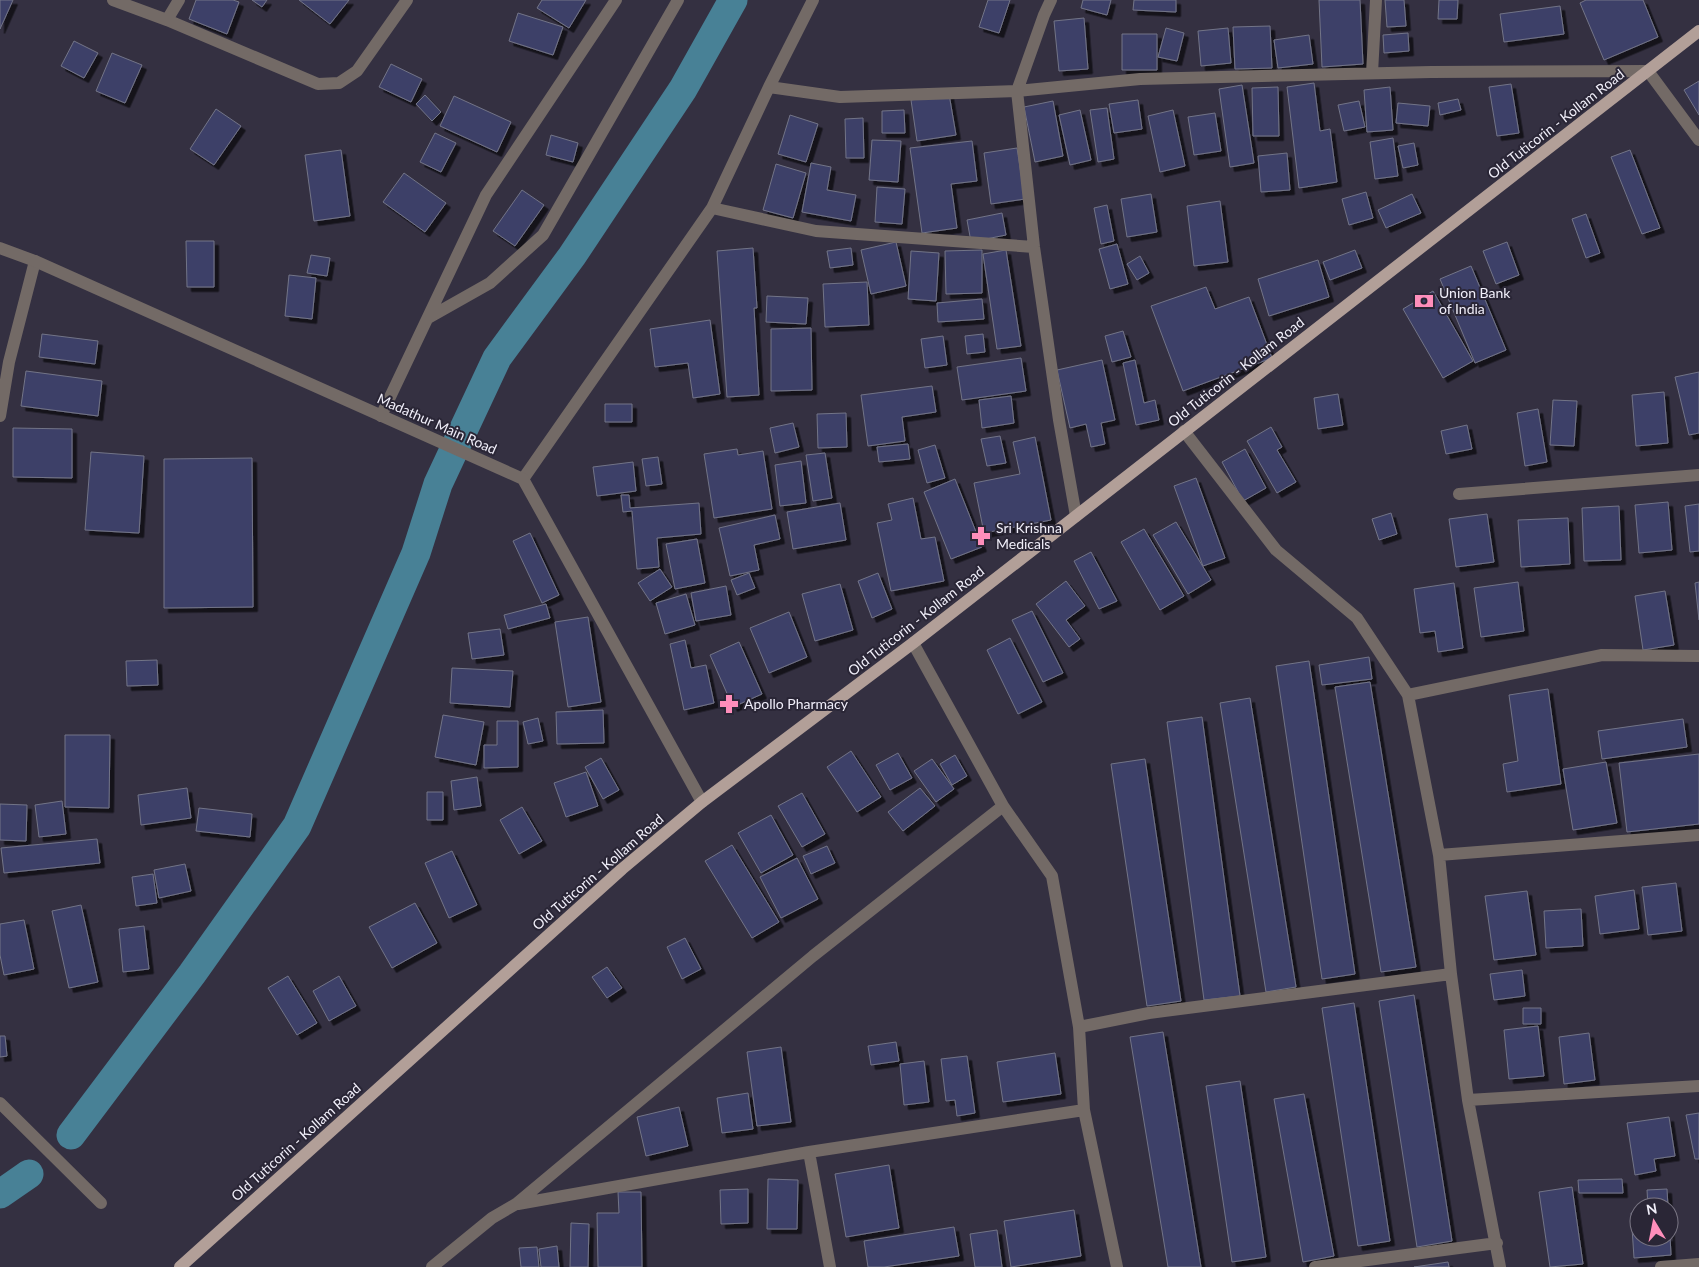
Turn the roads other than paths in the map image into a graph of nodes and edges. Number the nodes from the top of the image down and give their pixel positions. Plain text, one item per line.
1 (113, 0) edge
2 (180, 0) edge
3 (407, 0) edge
4 (616, 0) edge
5 (678, 0) edge
6 (813, 0) edge
7 (1050, 0) edge
8 (1376, 0) edge
9 (167, 20) junction
10 (1699, 32) edge
11 (1648, 71) junction
12 (1372, 73) junction
13 (769, 87) junction
14 (1018, 90) junction
15 (1699, 140) edge
16 (712, 208) junction
17 (1034, 247) junction
18 (0, 248) edge
19 (35, 262) junction
20 (428, 318) junction
21 (0, 416) edge
22 (381, 416) junction
23 (1184, 431) junction
24 (1699, 475) edge
25 (523, 479) junction
26 (1459, 494) dead end
27 (1076, 516) junction
28 (913, 643) junction
29 (1699, 656) edge
30 (1408, 696) junction
31 (702, 802) junction
32 (1003, 806) junction
33 (1699, 835) edge
34 (1439, 856) junction
35 (1450, 974) junction
36 (1079, 1027) junction
37 (1699, 1086) edge
38 (1468, 1100) junction
39 (0, 1103) edge
40 (1084, 1110) junction
41 (809, 1152) junction
42 (100, 1203) dead end
43 (516, 1204) junction
44 (1497, 1243) junction
45 (1699, 1264) edge
46 (180, 1267) edge
47 (432, 1267) edge
48 (830, 1267) edge
49 (1117, 1267) edge
50 (1315, 1267) edge
51 (1500, 1267) edge
52 (1662, 1267) edge

1 - 9 street
2 - 9 street
3 - 9 street
4 - 20 street
5 - 20 street
6 - 13 street
7 - 14 street
8 - 12 street
10 - 11 main road, Old Tuticorin - Kollam Road
11 - 12 street
11 - 15 street
11 - 23 main road, Old Tuticorin - Kollam Road
12 - 14 street
13 - 14 street
13 - 16 street
14 - 17 street
16 - 17 street
16 - 25 street
17 - 27 street
18 - 19 street, Madathur Main Road
19 - 21 street
19 - 22 street, Madathur Main Road
20 - 22 street
22 - 25 street, Madathur Main Road
23 - 27 main road, Old Tuticorin - Kollam Road
23 - 30 street
24 - 26 street
25 - 31 street
27 - 28 main road, Old Tuticorin - Kollam Road
28 - 31 main road, Old Tuticorin - Kollam Road
28 - 32 street
29 - 30 street
30 - 34 street
31 - 46 main road, Old Tuticorin - Kollam Road
32 - 36 street
32 - 43 street
33 - 34 street
34 - 35 street
35 - 36 street
35 - 38 street
36 - 40 street
37 - 38 street
38 - 44 street
39 - 42 street
40 - 41 street
40 - 49 street
41 - 43 street
41 - 48 street
43 - 47 street
44 - 50 street
44 - 51 street
45 - 52 street

